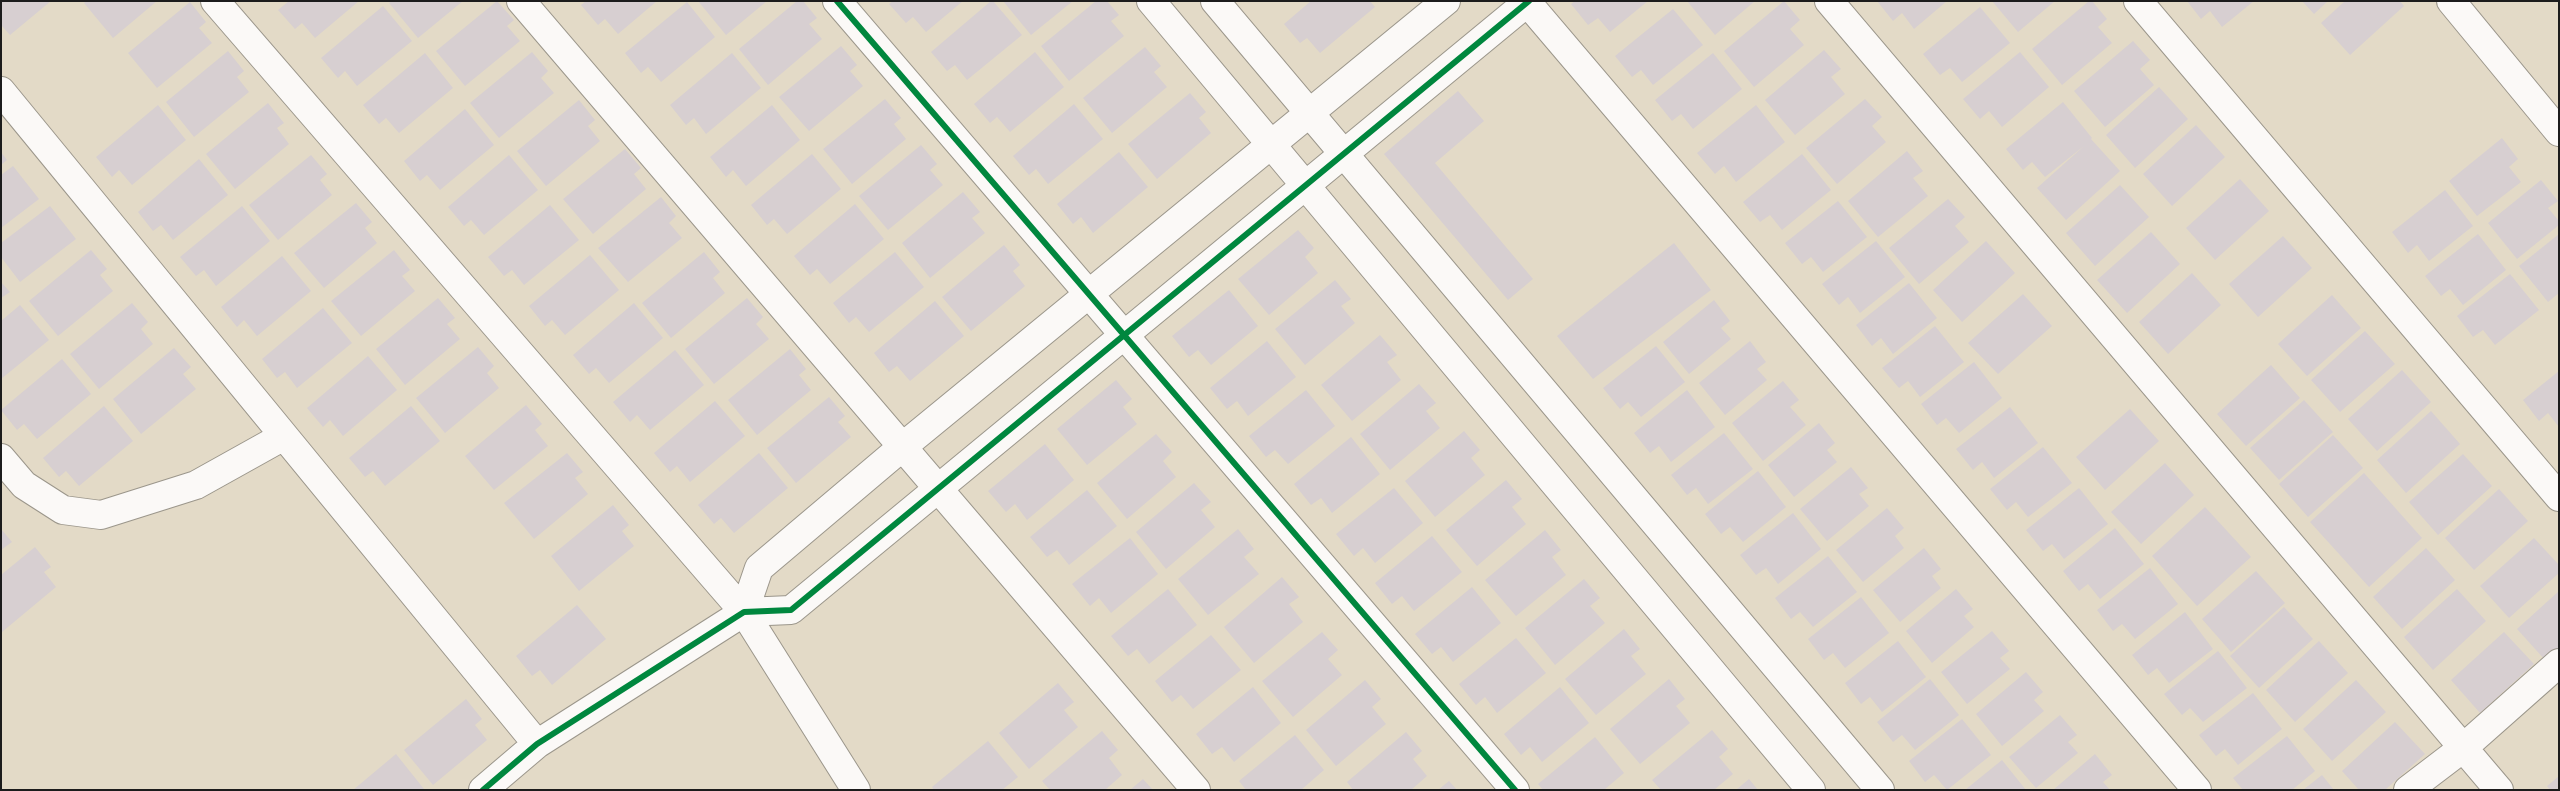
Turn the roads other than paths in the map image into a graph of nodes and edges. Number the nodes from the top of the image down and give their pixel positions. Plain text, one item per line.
1 (215, 1) edge
2 (521, 1) edge
3 (837, 1) edge
4 (1151, 1) edge
5 (1215, 1) edge
6 (1446, 1) edge
7 (1829, 1) edge
8 (2138, 1) edge
9 (2451, 1) edge
10 (1528, 2) edge
11 (1, 91) edge
12 (1310, 114) junction
13 (2559, 132) edge
14 (1271, 146) junction
15 (1343, 154) junction
16 (1305, 186) junction
17 (1090, 295) junction
18 (1124, 335) junction
19 (284, 436) junction
20 (901, 448) junction
21 (1, 458) edge
22 (937, 490) junction
23 (2559, 497) edge
24 (744, 612) junction
25 (2559, 663) edge
26 (537, 744) junction
27 (2463, 748) junction
28 (848, 787) edge
29 (483, 790) edge
30 (1196, 790) edge
31 (1516, 790) edge
32 (1812, 790) edge
33 (1880, 790) edge
34 (2198, 790) edge
35 (2408, 790) edge
36 (2499, 790) edge

1 - 24 street
2 - 20 street
3 - 17 street
4 - 14 street
5 - 12 street
6 - 12 street
7 - 27 street
8 - 23 street
9 - 13 street
10 - 15 street
10 - 34 street
11 - 19 street
12 - 14 street
12 - 15 street
14 - 16 street
14 - 17 street
15 - 16 street
15 - 33 street
16 - 18 street
16 - 32 street
17 - 18 street
17 - 20 street
18 - 22 street
18 - 31 street
19 - 21 street
19 - 26 street
20 - 22 street
20 - 24 street
22 - 24 street
22 - 30 street
24 - 26 street
24 - 28 street
25 - 27 street
26 - 29 street
27 - 35 street
27 - 36 street

